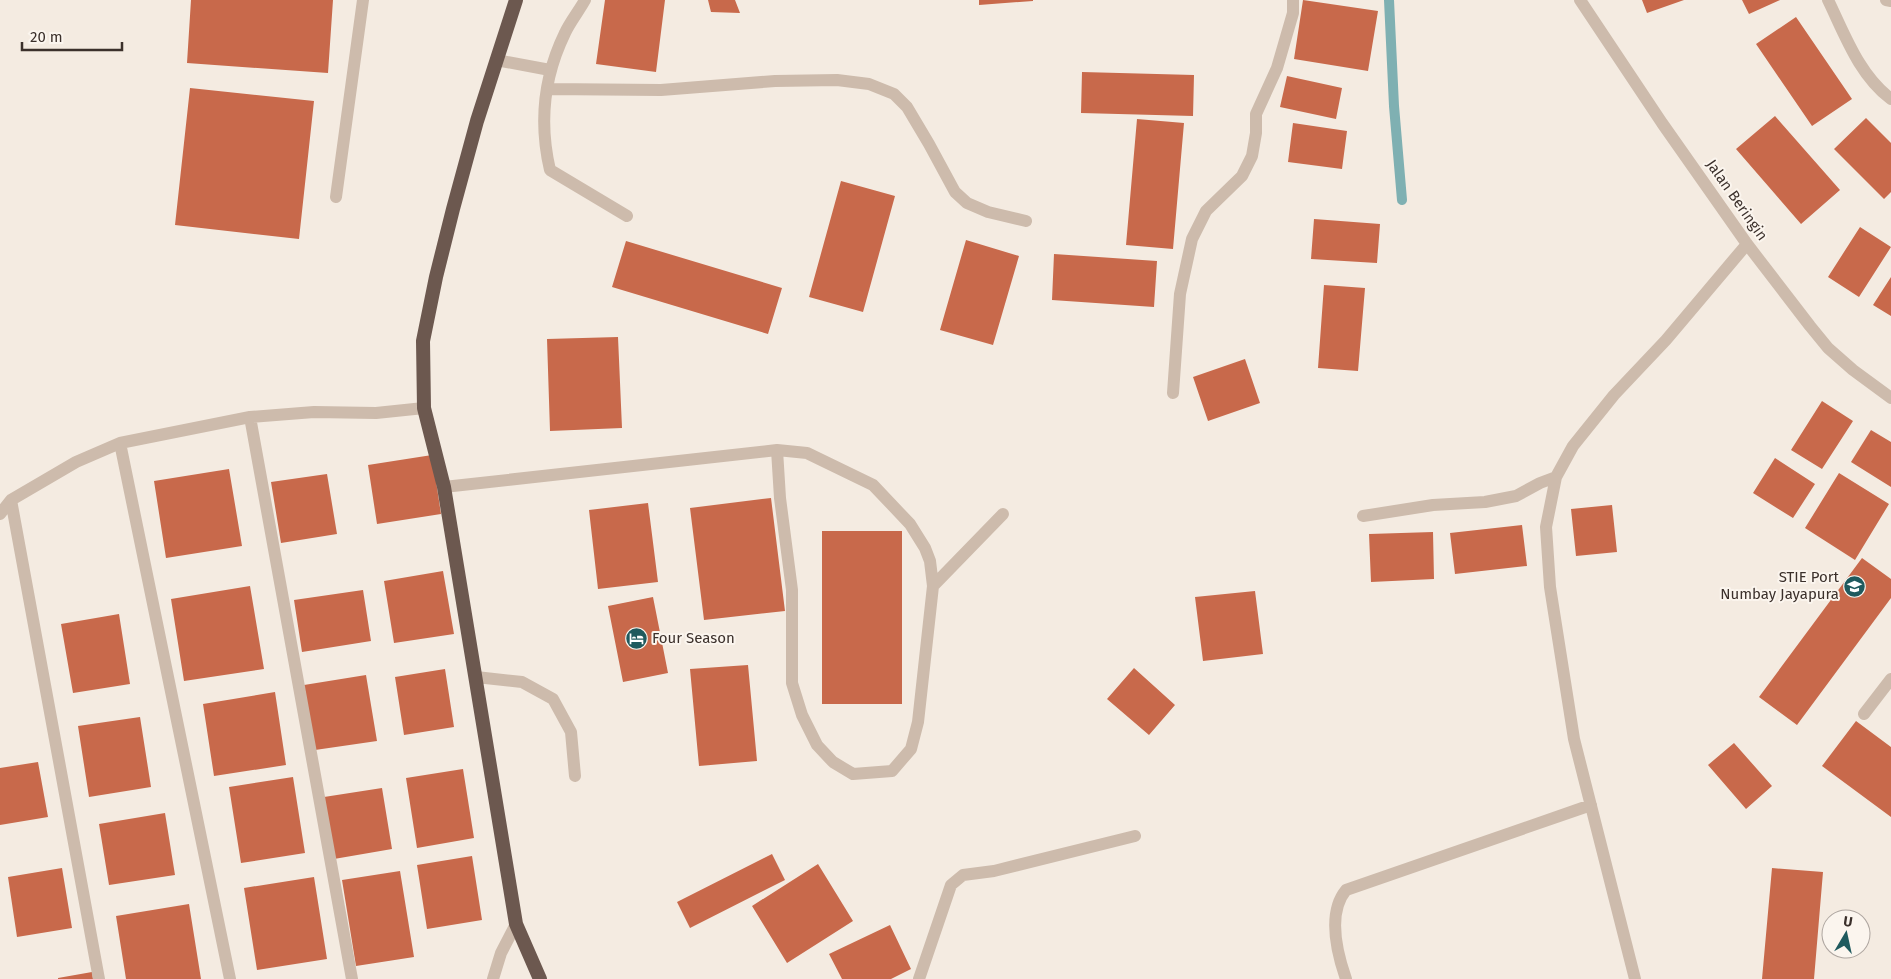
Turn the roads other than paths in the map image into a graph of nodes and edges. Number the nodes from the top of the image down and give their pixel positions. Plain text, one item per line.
1 (363, 0) edge
2 (516, 0) edge
3 (586, 0) edge
4 (1294, 0) edge
5 (1580, 0) edge
6 (1828, 0) edge
7 (1886, 0) edge
8 (1891, 1) edge
9 (496, 60) junction
10 (550, 70) junction
11 (547, 88) junction
12 (1891, 99) edge
13 (336, 196) dead end
14 (627, 216) dead end
15 (1026, 221) dead end
16 (1747, 244) junction
17 (1173, 393) dead end
18 (1891, 398) edge
19 (424, 408) junction
20 (250, 417) junction
21 (120, 443) junction
22 (777, 450) junction
23 (1556, 477) junction
24 (444, 487) junction
25 (11, 500) junction
26 (0, 514) edge
27 (1003, 514) dead end
28 (1363, 516) dead end
29 (933, 586) junction
30 (476, 677) junction
31 (1891, 679) edge
32 (1864, 714) dead end
33 (575, 776) dead end
34 (1591, 805) junction
35 (1135, 836) dead end
36 (516, 924) junction
37 (99, 979) edge
38 (230, 979) edge
39 (352, 979) edge
40 (493, 979) edge
41 (540, 979) edge
42 (919, 979) edge
43 (1346, 979) edge
44 (1635, 979) edge

1 - 13 street
2 - 9 highway
3 - 10 street
4 - 17 street
5 - 16 street, Jalan Beringin
6 - 12 street
7 - 8 street
9 - 10 street
9 - 19 highway
10 - 11 street
11 - 14 street
11 - 15 street
16 - 18 street, Jalan Beringin
16 - 23 street
19 - 20 street
19 - 24 highway
20 - 21 street
20 - 39 street
21 - 25 street
21 - 38 street
22 - 24 street
22 - 29 street
22 - 29 street
23 - 28 street
23 - 34 street
24 - 30 highway
25 - 26 street
25 - 37 street
27 - 29 street
30 - 33 street
30 - 36 highway
31 - 32 street
34 - 43 street
34 - 44 street
35 - 42 street
36 - 40 street
36 - 41 highway

